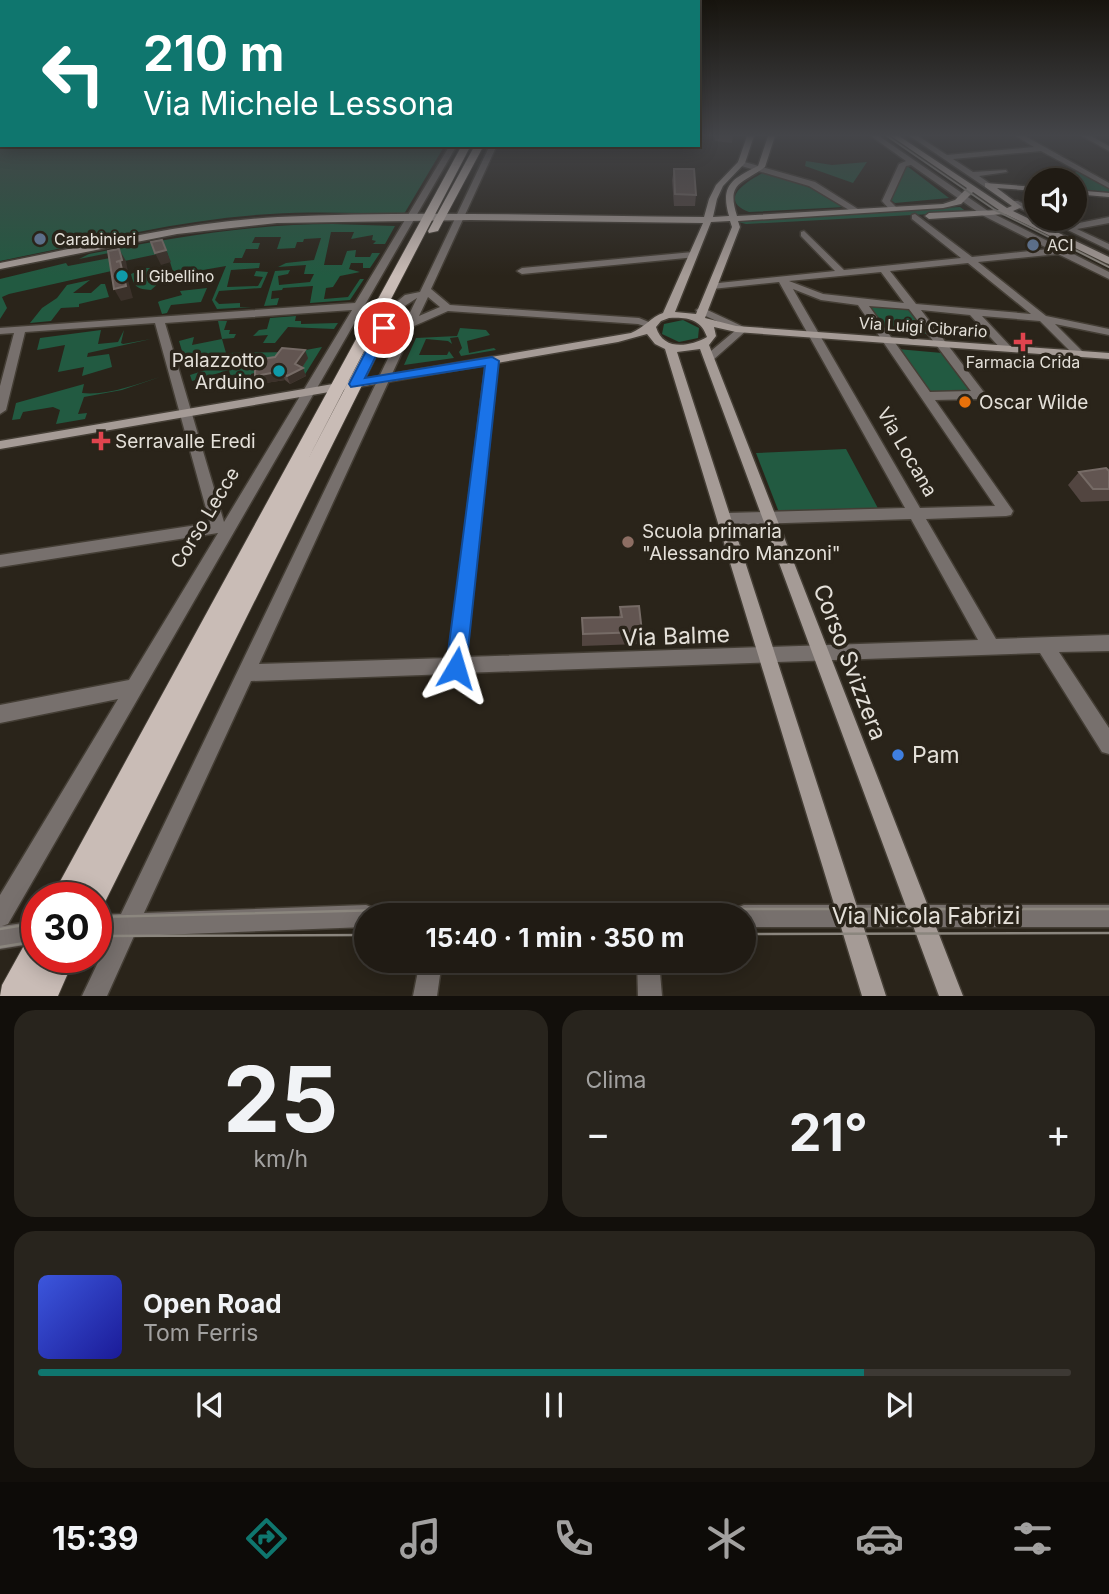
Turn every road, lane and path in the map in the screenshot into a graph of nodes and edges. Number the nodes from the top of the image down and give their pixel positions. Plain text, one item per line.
1 (432, 182) edge
2 (451, 182) edge
3 (457, 182) edge
4 (476, 182) edge
5 (722, 182) edge
6 (735, 182) edge
7 (807, 182) edge
8 (895, 182) edge
9 (940, 182) edge
10 (964, 182) edge
11 (984, 182) edge
12 (988, 185) junction
13 (972, 188) junction
14 (1024, 188) edge
15 (1087, 193) edge
16 (1109, 195) edge
17 (962, 198) junction
18 (1015, 203) junction
19 (1024, 207) edge
20 (894, 209) junction
21 (857, 211) junction
22 (1007, 212) junction
23 (985, 214) junction
24 (915, 217) junction
25 (411, 219) junction
26 (435, 219) junction
27 (458, 219) junction
28 (1109, 220) edge
29 (734, 222) junction
30 (706, 223) junction
31 (1087, 224) edge
32 (1075, 231) edge
33 (804, 234) dead end
34 (1109, 247) edge
35 (1059, 251) junction
36 (693, 255) junction
37 (972, 261) junction
38 (1109, 261) edge
39 (0, 266) edge
40 (884, 269) junction
41 (522, 271) dead end
42 (842, 273) junction
43 (1109, 276) edge
44 (785, 282) junction
45 (712, 286) junction
46 (424, 292) junction
47 (861, 302) junction
48 (361, 306) junction
49 (911, 307) junction
50 (447, 308) junction
51 (393, 309) junction
52 (973, 312) junction
53 (668, 315) junction
54 (701, 317) junction
55 (1043, 318) junction
56 (159, 320) junction
57 (624, 320) junction
58 (410, 324) junction
59 (651, 326) junction
60 (740, 329) junction
61 (20, 330) junction
62 (0, 331) edge
63 (1109, 332) edge
64 (815, 335) junction
65 (631, 336) junction
66 (888, 340) junction
67 (663, 344) junction
68 (939, 344) junction
69 (708, 347) junction
70 (1006, 348) junction
71 (1079, 354) junction
72 (1109, 356) edge
73 (492, 361) junction
74 (385, 379) junction
75 (347, 386) junction
76 (310, 392) junction
77 (926, 396) junction
78 (0, 410) edge
79 (186, 413) junction
80 (0, 446) edge
81 (918, 513) junction
82 (769, 517) junction
83 (727, 519) junction
84 (224, 527) junction
85 (0, 561) edge
86 (1109, 643) edge
87 (1045, 646) junction
88 (992, 648) junction
89 (819, 653) junction
90 (766, 655) junction
91 (456, 668) junction
92 (245, 673) junction
93 (134, 687) junction
94 (0, 714) edge
95 (1109, 745) edge
96 (74, 882) edge
97 (100, 882) edge
98 (921, 915) junction
99 (0, 916) edge
100 (354, 916) edge
101 (756, 916) edge
102 (1109, 916) edge
103 (849, 917) junction
104 (126, 924) junction
105 (112, 925) edge
106 (21, 935) edge
107 (0, 939) edge
108 (25, 973) edge
109 (53, 973) edge
110 (429, 973) edge
111 (649, 973) edge
112 (13, 996) edge
113 (42, 996) edge
114 (94, 996) edge
115 (425, 996) edge
116 (650, 996) edge
117 (874, 996) edge
118 (951, 996) edge

1 - 25 street, Corso Lecce
2 - 26 main road
3 - 26 main road
4 - 27 street
5 - 30 street
6 - 29 street
7 - 21 street
8 - 20 street
9 - 17 street
10 - 13 street
11 - 12 street
12 - 13 street
12 - 14 street
12 - 18 street
13 - 17 street
13 - 22 street
15 - 16 street
17 - 20 street
17 - 23 street
18 - 19 street
18 - 22 street
20 - 21 street
21 - 29 street
22 - 23 street
22 - 38 street
23 - 24 street
23 - 35 street
24 - 29 street
24 - 37 street
25 - 26 street
25 - 39 street
25 - 48 street, Corso Lecce
26 - 27 street
26 - 51 main road
26 - 75 main road
27 - 30 street
27 - 46 street
28 - 31 street
29 - 30 street
29 - 45 street
30 - 36 street
32 - 34 street
33 - 42 street
35 - 37 street
35 - 43 street
36 - 41 street
36 - 53 street
37 - 40 street
37 - 55 street
40 - 42 street
40 - 49 street
42 - 44 street
44 - 45 street
44 - 47 street
44 - 64 street, Via Locana
45 - 54 street
46 - 50 street
46 - 51 street
46 - 58 street
47 - 49 street
47 - 66 street
48 - 56 street
48 - 76 street, Corso Lecce
49 - 52 street
49 - 68 street
50 - 57 street
50 - 58 street
51 - 75 main road
52 - 55 street
52 - 70 street
53 - 54 street, Via Luigi Cibrario
53 - 59 street
54 - 60 street, Via Luigi Cibrario
54 - 69 street, Corso Svizzera
55 - 63 street
55 - 71 street
56 - 61 street
56 - 79 street
57 - 59 street
57 - 65 street
58 - 74 street
59 - 65 street
59 - 67 street
60 - 64 street, Via Luigi Cibrario
60 - 69 street
60 - 69 street, Via Luigi Cibrario
61 - 62 street
61 - 78 street
64 - 66 street, Via Luigi Cibrario
64 - 81 street, Via Locana
65 - 67 street, Via Luigi Cibrario
65 - 73 street
66 - 68 street, Via Luigi Cibrario
66 - 77 street
67 - 69 street, Via Luigi Cibrario
67 - 83 street
68 - 70 street, Via Luigi Cibrario
68 - 77 street
69 - 82 street, Corso Svizzera
70 - 71 street, Via Luigi Cibrario
71 - 72 street, Via Luigi Cibrario
73 - 74 street
73 - 91 street
74 - 75 street
74 - 92 street
75 - 76 street
75 - 96 main road
75 - 97 main road
76 - 79 street
76 - 84 street, Corso Lecce
77 - 81 street
79 - 80 street
79 - 84 street
81 - 82 street
81 - 88 street, Via Locana
82 - 83 street
82 - 89 street, Corso Svizzera
83 - 90 street
84 - 85 street
84 - 93 street, Corso Lecce
86 - 87 street, Via Balme
87 - 88 street, Via Balme
87 - 95 street
88 - 89 street, Via Balme
89 - 90 street, Via Balme
89 - 98 street, Corso Svizzera
90 - 91 street, Via Balme
90 - 103 street
91 - 92 street, Via Balme
92 - 104 street
93 - 94 street
93 - 99 street, Corso Lecce
98 - 102 street, Via Nicola Fabrizi
98 - 103 street, Via Nicola Fabrizi
98 - 118 street, Corso Svizzera
100 - 104 street
101 - 103 street, Via Nicola Fabrizi
103 - 117 street
104 - 105 street
104 - 114 street
106 - 107 street
108 - 112 main road
109 - 113 main road
110 - 115 street
111 - 116 street

